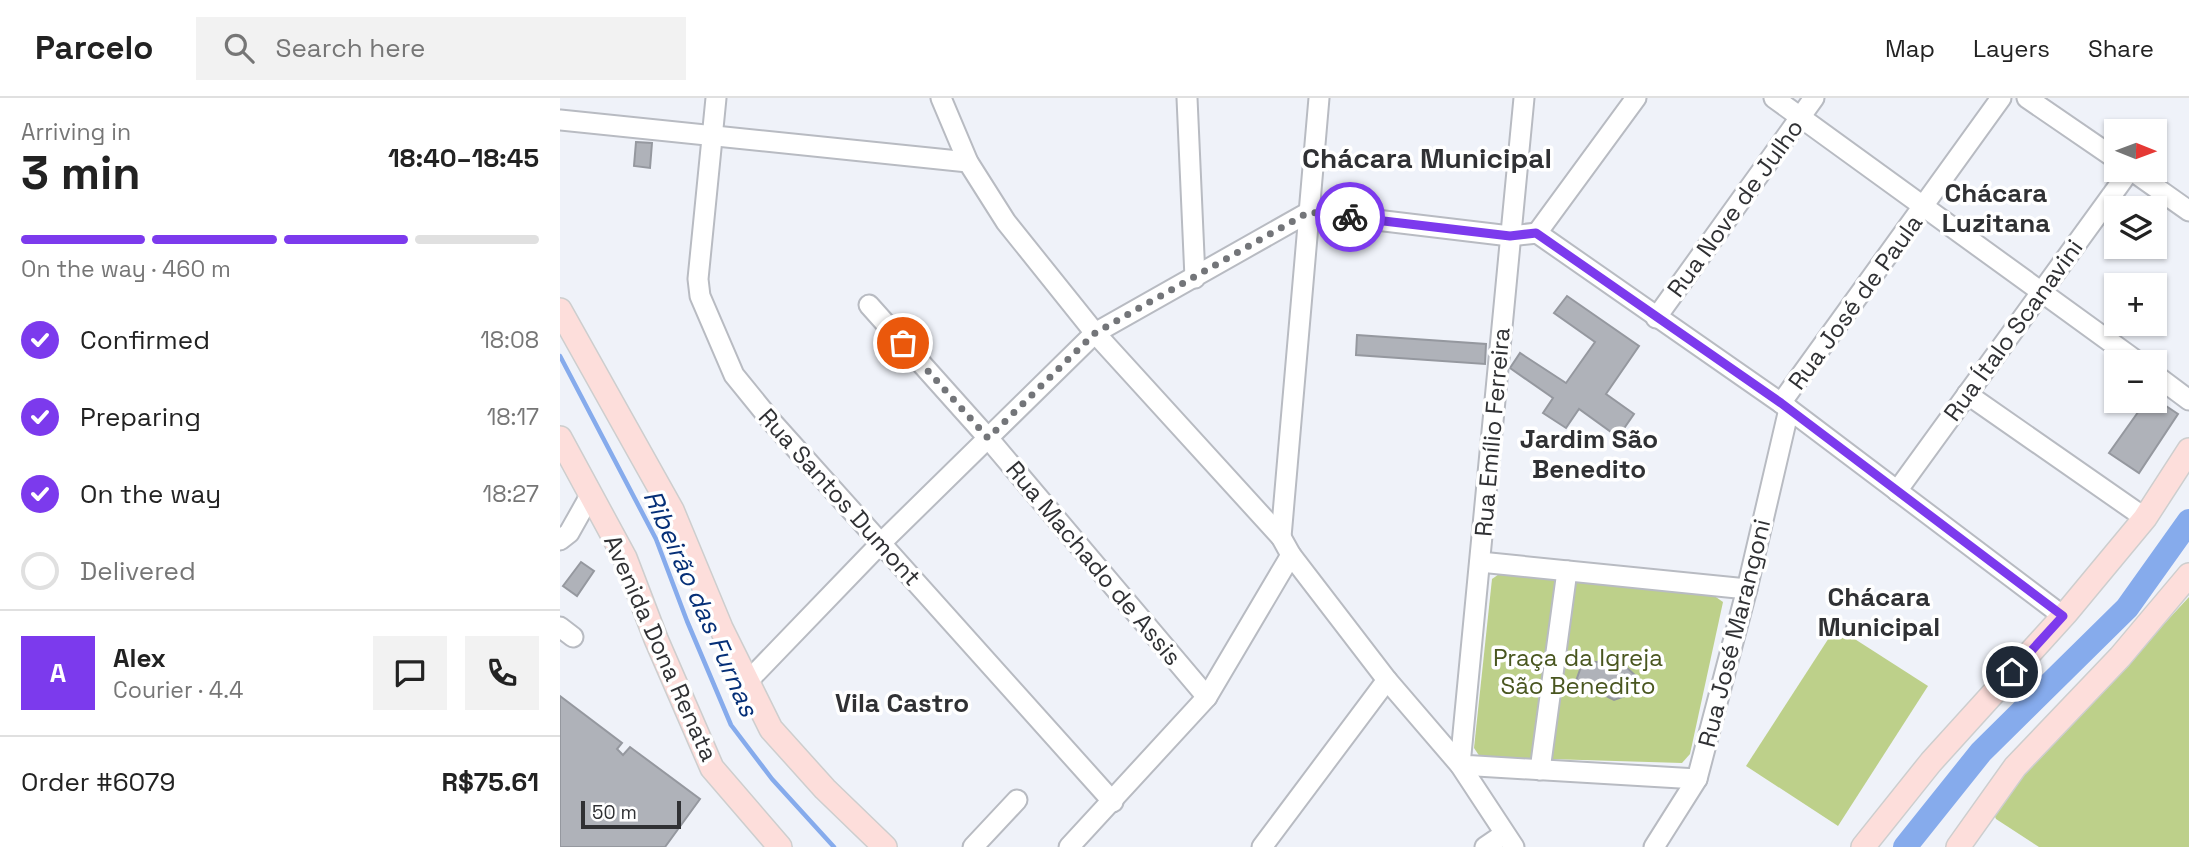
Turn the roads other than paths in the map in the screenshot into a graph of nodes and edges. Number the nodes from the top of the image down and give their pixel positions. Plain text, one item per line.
1 (716, 98) edge
2 (941, 98) edge
3 (1187, 98) edge
4 (1320, 98) edge
5 (1524, 98) edge
6 (1636, 98) edge
7 (1774, 98) edge
8 (1814, 98) edge
9 (2001, 98) edge
10 (2027, 98) edge
11 (1800, 118) junction
12 (560, 120) edge
13 (712, 135) junction
14 (2104, 151) edge
15 (968, 162) junction
16 (2121, 182) edge
17 (2147, 182) edge
18 (1923, 208) junction
19 (2189, 211) edge
20 (1309, 212) junction
21 (1536, 233) junction
22 (1510, 236) junction
23 (1195, 278) junction
24 (2040, 290) junction
25 (869, 305) dead end
26 (560, 310) edge
27 (1656, 318) junction
28 (1095, 333) junction
29 (2122, 350) edge
30 (2167, 384) edge
31 (1967, 394) junction
32 (2189, 400) edge
33 (1785, 406) junction
34 (560, 438) edge
35 (988, 438) junction
36 (2189, 450) edge
37 (1897, 491) junction
38 (591, 494) junction
39 (2145, 518) junction
40 (1281, 537) junction
41 (560, 540) edge
42 (881, 543) junction
43 (1291, 555) junction
44 (1480, 562) junction
45 (1567, 570) junction
46 (2189, 575) edge
47 (1747, 589) junction
48 (2063, 616) junction
49 (1387, 680) junction
50 (748, 681) junction
51 (1207, 697) junction
52 (1460, 765) junction
53 (1540, 770) junction
54 (1697, 779) junction
55 (1017, 800) dead end
56 (1113, 802) junction
57 (1509, 840) edge
58 (780, 847) edge
59 (885, 847) edge
60 (973, 847) edge
61 (1069, 847) edge
62 (1262, 847) edge
63 (1485, 847) edge
64 (1654, 847) edge
65 (1863, 847) edge
66 (1958, 847) edge

1 - 13 street, Rua Santos Dumont
2 - 15 street
3 - 23 street
4 - 20 street
5 - 22 street, Rua Emílio Ferreira
6 - 21 street
7 - 11 street
8 - 11 street, Rua Nove de Julho
9 - 18 street, Rua José de Paula
10 - 14 street
11 - 18 street
11 - 27 street, Rua Nove de Julho
12 - 13 street
13 - 15 street
13 - 42 street, Rua Santos Dumont
15 - 28 street
16 - 24 street, Rua Ítalo Scanavini
17 - 19 street
18 - 24 street
18 - 33 street, Rua José de Paula
20 - 22 street
20 - 23 street
20 - 40 street
21 - 22 street
21 - 27 street
22 - 44 street, Rua Emílio Ferreira
23 - 28 street
24 - 29 street
24 - 31 street, Rua Ítalo Scanavini
25 - 35 street, Rua Machado de Assis
26 - 50 main road
27 - 33 street
28 - 35 street
28 - 40 street
30 - 32 street
31 - 37 street, Rua Ítalo Scanavini
31 - 39 street
33 - 37 street
33 - 47 street, Rua José Marangoni
34 - 38 main road, Avenida Dona Renata
35 - 42 street
35 - 51 street, Rua Machado de Assis
36 - 39 main road
37 - 48 street
38 - 41 street
38 - 58 main road, Avenida Dona Renata
39 - 48 main road
40 - 43 street
42 - 50 street
42 - 56 street, Rua Santos Dumont
43 - 49 street
43 - 51 street
44 - 45 street
44 - 52 street, Rua Emílio Ferreira
45 - 47 street
45 - 53 street
46 - 66 main road
47 - 54 street, Rua José Marangoni
48 - 65 main road
49 - 52 street
49 - 62 street
50 - 59 main road
51 - 56 street
52 - 53 street
52 - 57 street
53 - 54 street
54 - 64 street, Rua José Marangoni
55 - 60 street
56 - 61 street
57 - 63 street

